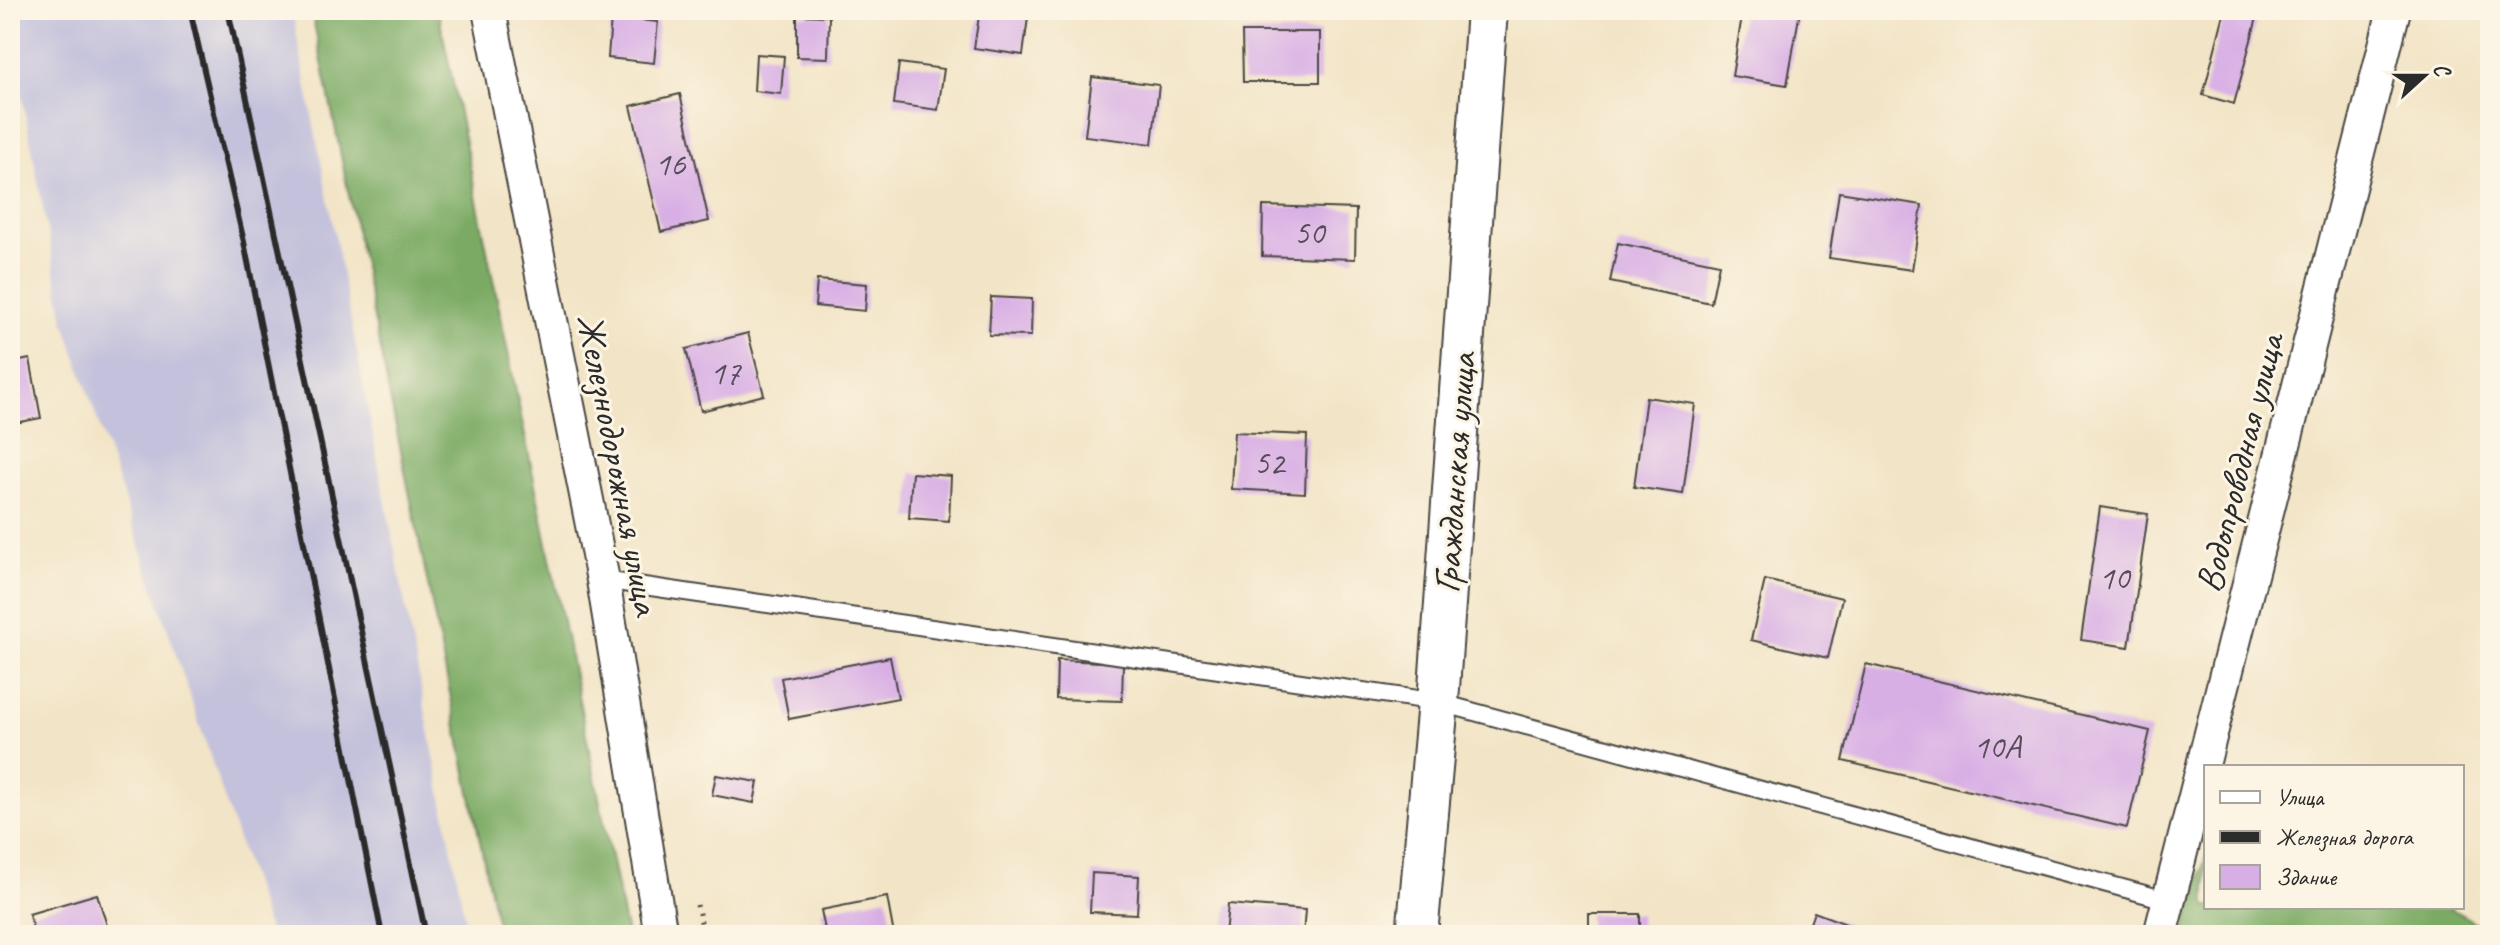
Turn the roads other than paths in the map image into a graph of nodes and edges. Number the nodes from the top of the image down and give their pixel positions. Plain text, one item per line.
1 (489, 10) edge
2 (1487, 10) edge
3 (2394, 10) edge
4 (603, 580) junction
5 (1438, 702) junction
6 (2204, 765) edge
7 (2204, 766) edge
8 (2170, 901) junction
9 (661, 935) edge
10 (1417, 935) edge
11 (2160, 935) edge

1 - 4 street, Железнодорожная улица
2 - 5 street, Гражданская улица
3 - 6 street, Водопроводная улица
4 - 5 lane
4 - 9 street, Железнодорожная улица
5 - 8 lane
5 - 10 street, Гражданская улица
7 - 8 street, Водопроводная улица
8 - 11 street, Водопроводная улица

